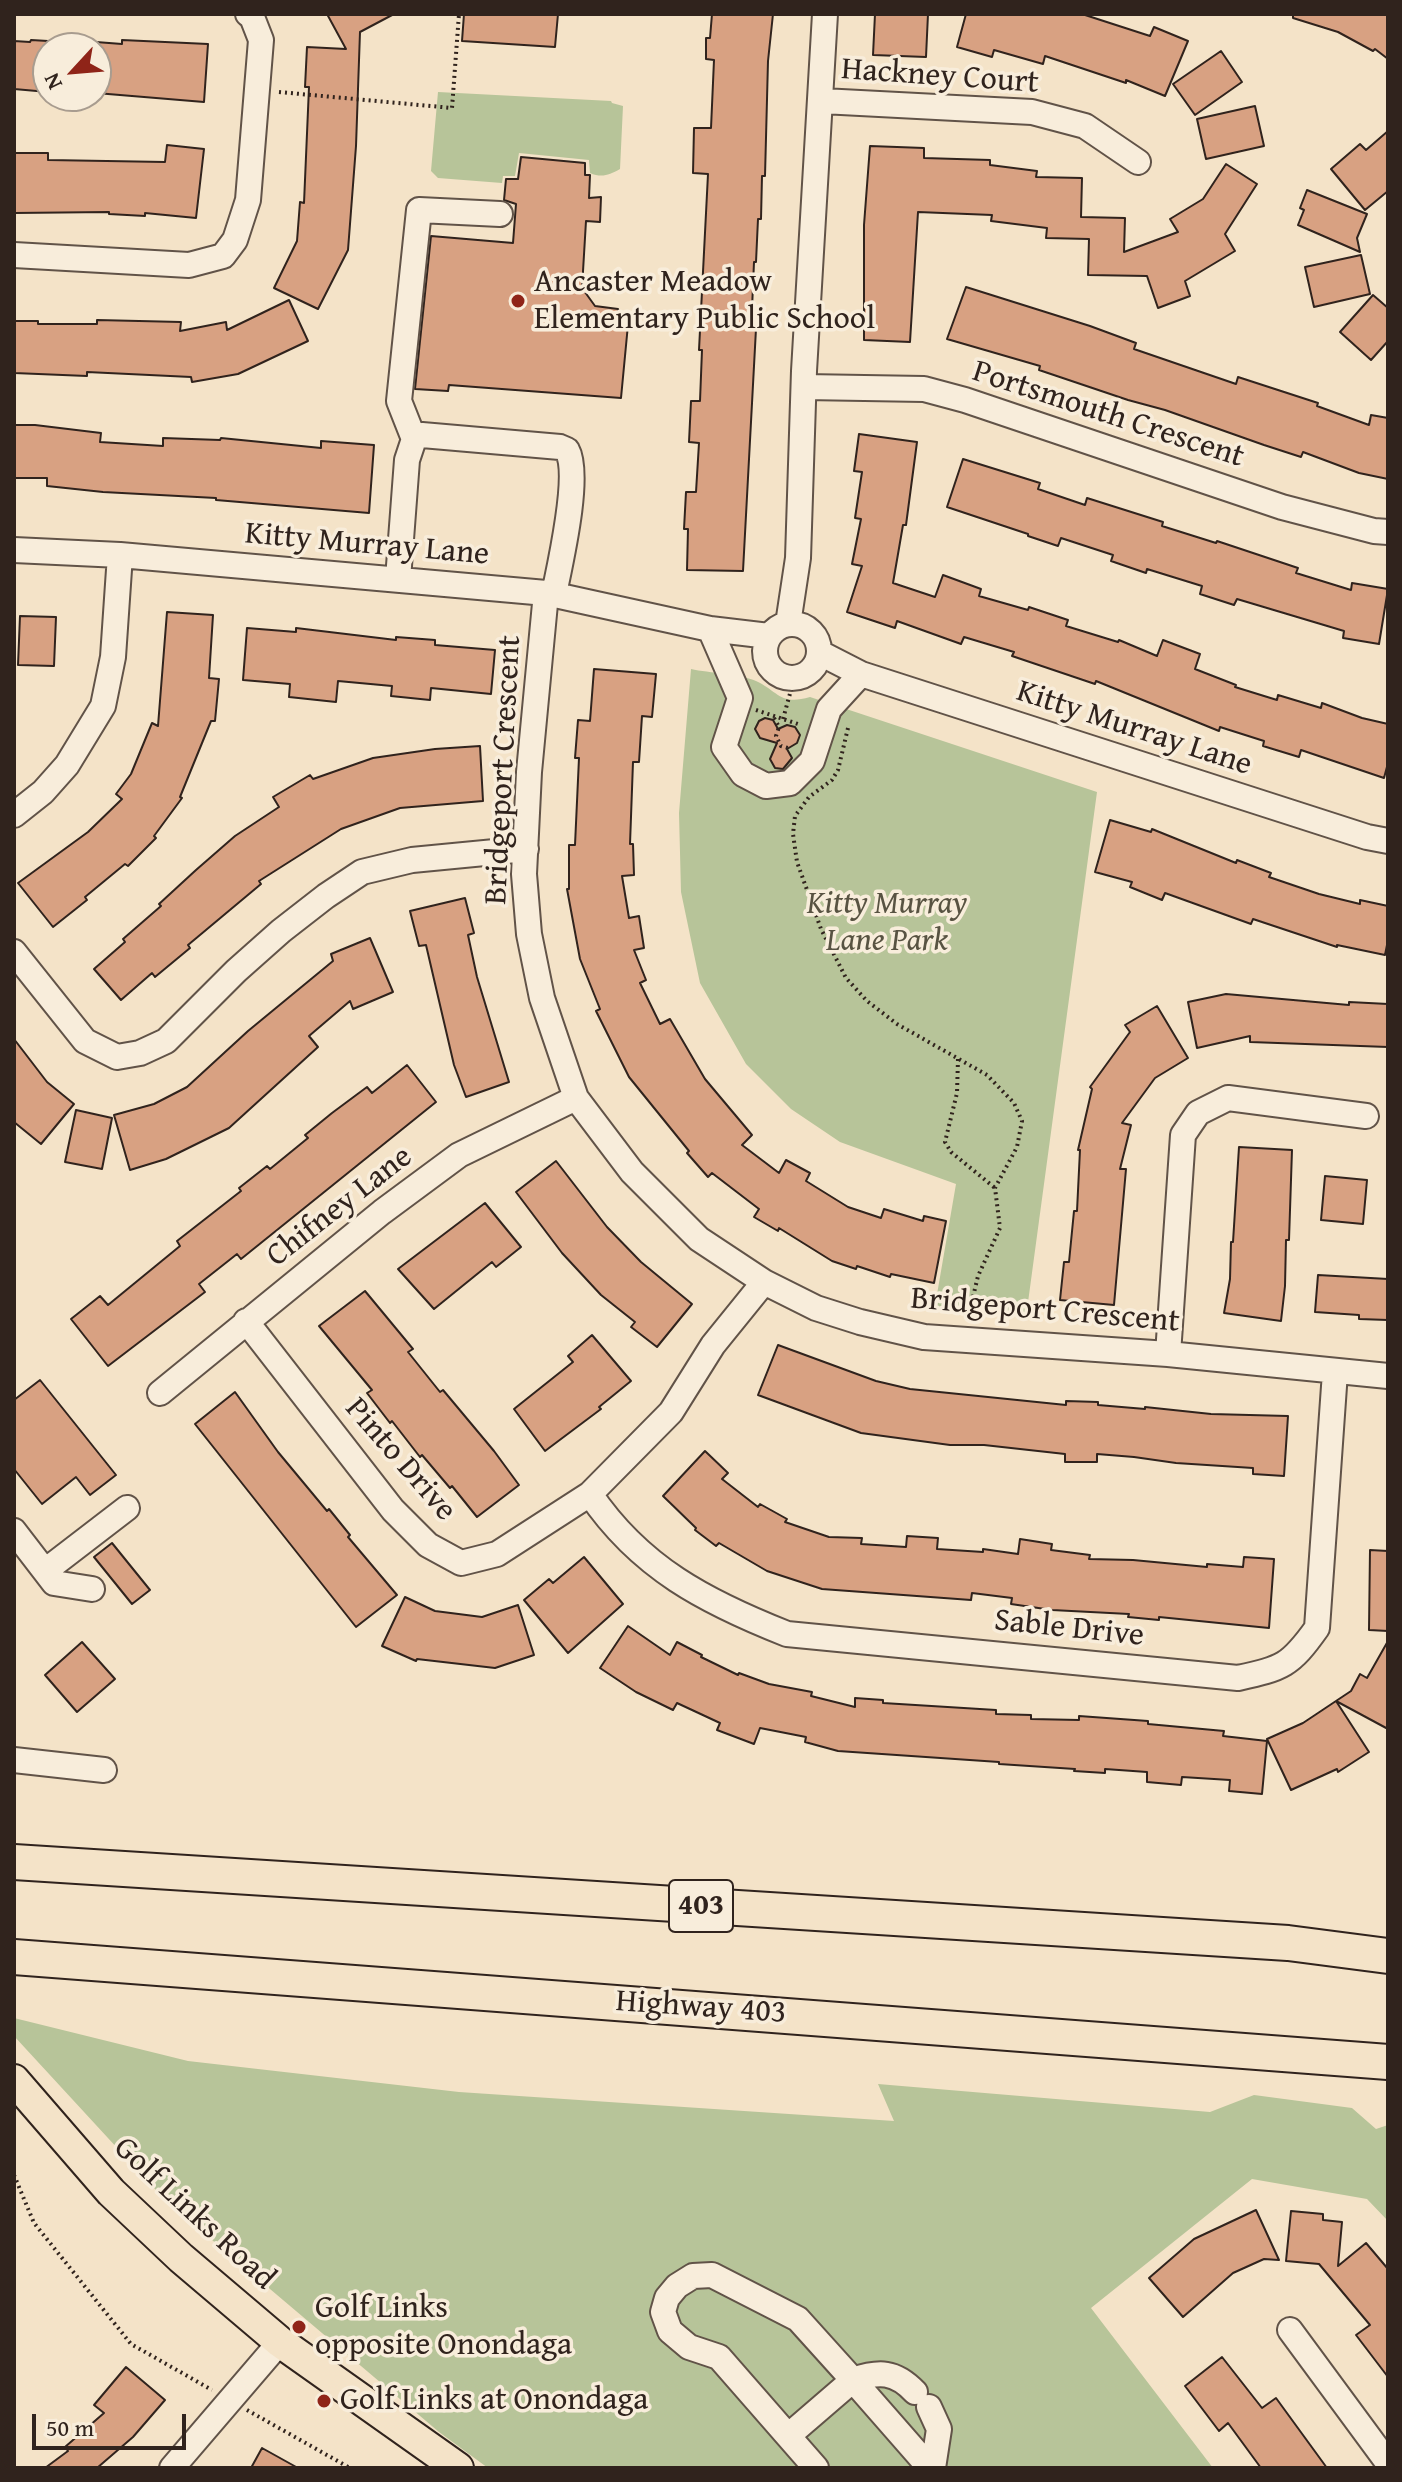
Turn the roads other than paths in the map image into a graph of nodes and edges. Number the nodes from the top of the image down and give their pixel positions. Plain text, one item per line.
1 (248, 14) edge
2 (825, 14) edge
3 (822, 101) junction
4 (1138, 162) dead end
5 (500, 214) dead end
6 (14, 255) edge
7 (805, 387) junction
8 (414, 439) junction
9 (1388, 532) edge
10 (14, 550) edge
11 (120, 555) junction
12 (398, 579) junction
13 (550, 594) junction
14 (710, 629) junction
15 (782, 635) junction
16 (808, 668) junction
17 (861, 674) junction
18 (14, 815) edge
19 (1388, 841) edge
20 (526, 849) junction
21 (14, 952) edge
22 (576, 1098) junction
23 (1366, 1116) dead end
24 (764, 1282) junction
25 (246, 1321) junction
26 (1168, 1354) junction
27 (1335, 1372) junction
28 (1388, 1376) edge
29 (160, 1393) dead end
30 (590, 1494) junction
31 (127, 1508) dead end
32 (14, 1531) edge
33 (45, 1571) junction
34 (92, 1589) dead end
35 (14, 1760) edge
36 (104, 1770) dead end
37 (14, 1862) edge
38 (1388, 1956) edge
39 (14, 1957) edge
40 (1388, 2062) edge
41 (14, 2080) edge
42 (1290, 2330) dead end
43 (280, 2342) junction
44 (853, 2380) junction
45 (788, 2436) junction
46 (1388, 2463) edge
47 (172, 2468) edge
48 (458, 2468) edge
49 (816, 2468) edge
50 (931, 2468) edge

1 - 6 street
2 - 3 street
3 - 4 street, Hackney Court
3 - 7 street
5 - 8 street
7 - 9 street, Portsmouth Crescent
7 - 15 street
8 - 12 street
8 - 13 street, Bridgeport Crescent
10 - 11 street, Kitty Murray Lane
11 - 12 street, Kitty Murray Lane
11 - 18 street
12 - 13 street, Kitty Murray Lane
13 - 14 street, Kitty Murray Lane
13 - 20 street, Bridgeport Crescent
14 - 15 street, Kitty Murray Lane
14 - 17 street
15 - 16 street
15 - 16 street
16 - 17 street, Kitty Murray Lane
17 - 19 street, Kitty Murray Lane
20 - 21 street
20 - 22 street, Bridgeport Crescent
22 - 24 street, Bridgeport Crescent
22 - 25 street, Chifney Lane
23 - 26 street
24 - 26 street, Bridgeport Crescent
24 - 30 street, Pinto Drive
25 - 29 street, Chifney Lane
25 - 30 street, Pinto Drive
26 - 27 street, Bridgeport Crescent
27 - 28 street, Bridgeport Crescent
27 - 30 street, Sable Drive
31 - 33 street
32 - 33 street
33 - 34 street
35 - 36 street
37 - 38 highway, 403
39 - 40 highway, Highway 403
41 - 43 main road, Golf Links Road
42 - 46 street
43 - 47 street
43 - 48 main road, Golf Links Road
44 - 45 street
44 - 45 street
44 - 50 street
44 - 50 street
45 - 49 street

